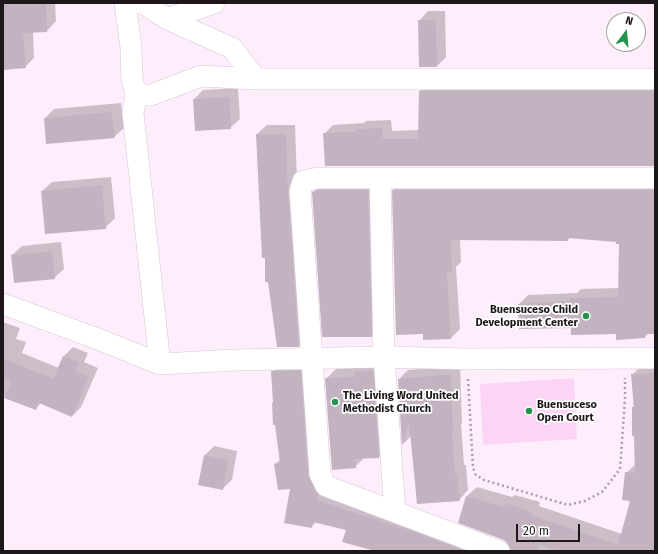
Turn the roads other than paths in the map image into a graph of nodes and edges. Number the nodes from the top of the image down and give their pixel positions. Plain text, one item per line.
1 (124, 3) edge
2 (214, 3) edge
3 (167, 19) junction
4 (256, 79) junction
5 (655, 80) edge
6 (136, 95) junction
7 (655, 178) edge
8 (380, 179) junction
9 (3, 304) edge
10 (384, 357) junction
11 (655, 358) edge
12 (312, 359) junction
13 (160, 364) junction
14 (395, 512) junction
15 (500, 551) edge

1 - 3 street
1 - 6 street
2 - 3 street
3 - 4 street
4 - 5 street
4 - 6 street
6 - 13 street
7 - 8 street
8 - 10 street
8 - 12 street
9 - 13 street
10 - 11 street
10 - 12 street
10 - 14 street
12 - 13 street
12 - 14 street
14 - 15 street

